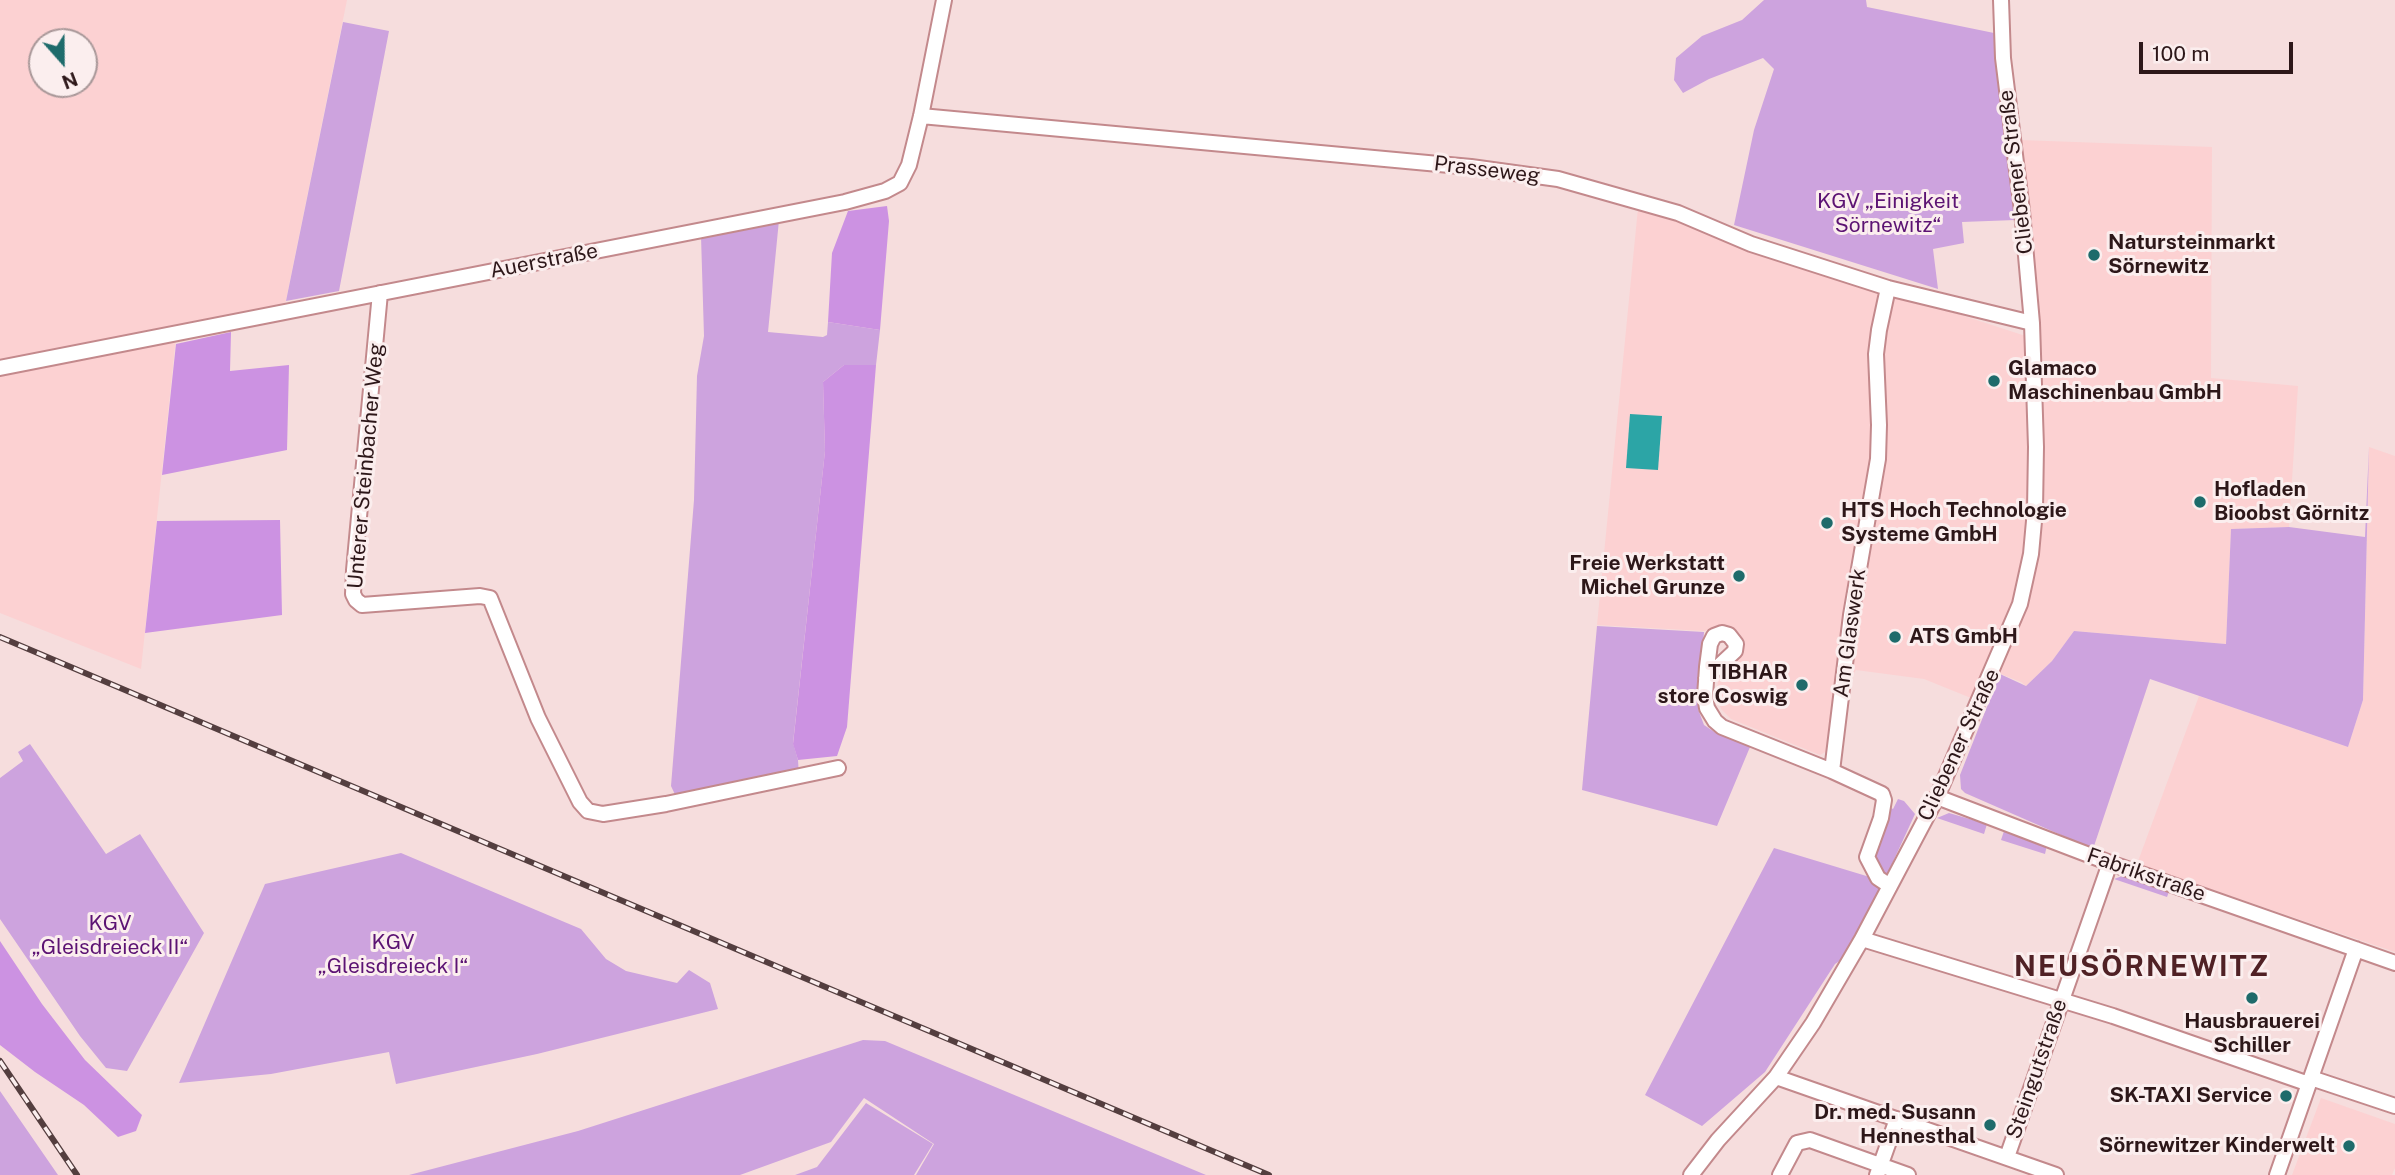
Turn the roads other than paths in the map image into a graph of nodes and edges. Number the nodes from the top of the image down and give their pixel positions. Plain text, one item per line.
1 (944, 0) edge
2 (2001, 0) edge
3 (921, 116) junction
4 (1888, 288) junction
5 (380, 293) junction
6 (2032, 323) junction
7 (0, 368) edge
8 (1706, 678) dead end
9 (838, 768) dead end
10 (1832, 771) junction
11 (1937, 797) junction
12 (2110, 863) junction
13 (1890, 886) junction
14 (1862, 939) junction
15 (2356, 949) junction
16 (2395, 963) edge
17 (2060, 1000) junction
18 (1776, 1077) junction
19 (2310, 1081) junction
20 (2395, 1106) edge
21 (1897, 1119) junction
22 (2007, 1157) junction
23 (1879, 1170) edge
24 (1691, 1175) edge
25 (1780, 1175) edge
26 (1908, 1175) edge
27 (2056, 1175) edge
28 (2277, 1175) edge

1 - 3 street, Auerstraße
2 - 6 street, Cliebener Straße
3 - 4 street, Prasseweg
3 - 5 street, Auerstraße
4 - 6 street, Prasseweg
4 - 10 street, Am Glaswerk
5 - 7 street, Auerstraße
5 - 9 street, Unterer Steinbacher Weg
6 - 11 street, Cliebener Straße
8 - 10 street
10 - 13 street
11 - 12 street, Fabrikstraße
11 - 13 street, Cliebener Straße
12 - 15 street, Fabrikstraße
12 - 17 street, Steingutstraße
13 - 14 street, Cliebener Straße
14 - 17 street
14 - 18 street, Cliebener Straße
15 - 16 street, Fabrikstraße
15 - 19 street
17 - 19 street
17 - 22 street, Steingutstraße
18 - 21 street
18 - 24 street, Cliebener Straße
19 - 20 street
19 - 28 street
21 - 22 street
21 - 23 street
22 - 27 street
23 - 25 street
23 - 26 street

